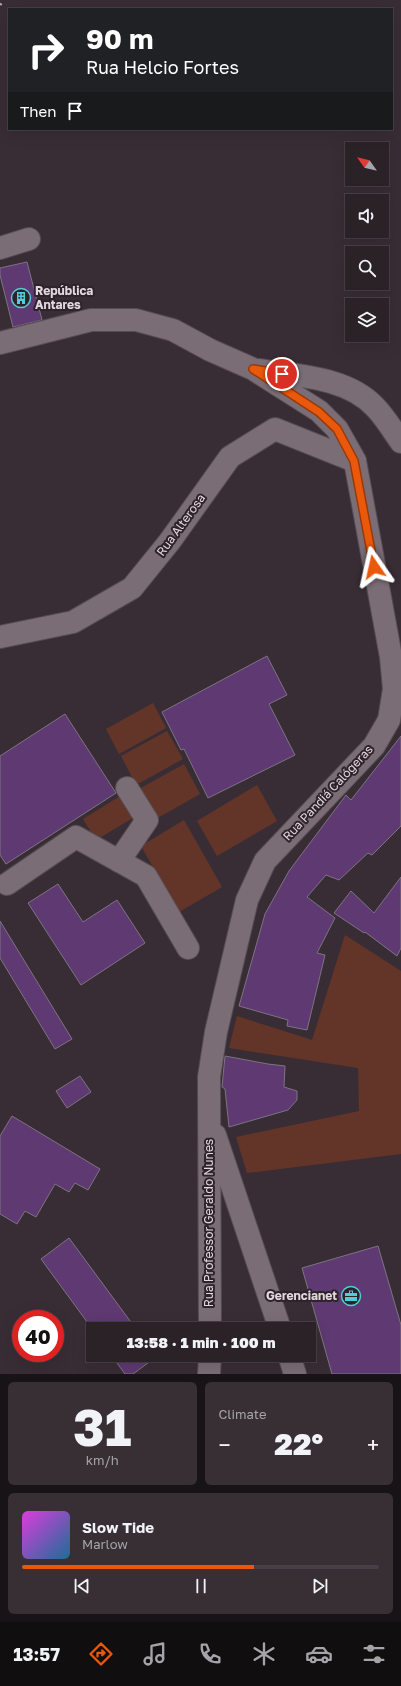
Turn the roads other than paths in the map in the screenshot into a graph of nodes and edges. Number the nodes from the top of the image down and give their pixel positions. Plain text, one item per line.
1 (29, 239) dead end
2 (0, 248) edge
3 (0, 343) edge
4 (253, 369) junction
5 (401, 442) edge
6 (354, 461) junction
7 (0, 637) edge
8 (127, 788) dead end
9 (119, 861) junction
10 (6, 884) dead end
11 (188, 948) dead end
12 (209, 1117) junction
13 (210, 1322) edge
14 (278, 1322) edge
15 (291, 1362) edge
16 (295, 1374) edge

1 - 2 street
3 - 4 street, Rua Pandiá Calógeras
4 - 5 street
4 - 6 street, Rua Pandiá Calógeras
6 - 7 street, Rua Alterosa
6 - 12 street, Rua Pandiá Calógeras
8 - 9 street
9 - 10 street
9 - 11 street
12 - 13 street, Rua Professor Geraldo Nunes
12 - 14 street
15 - 16 street

